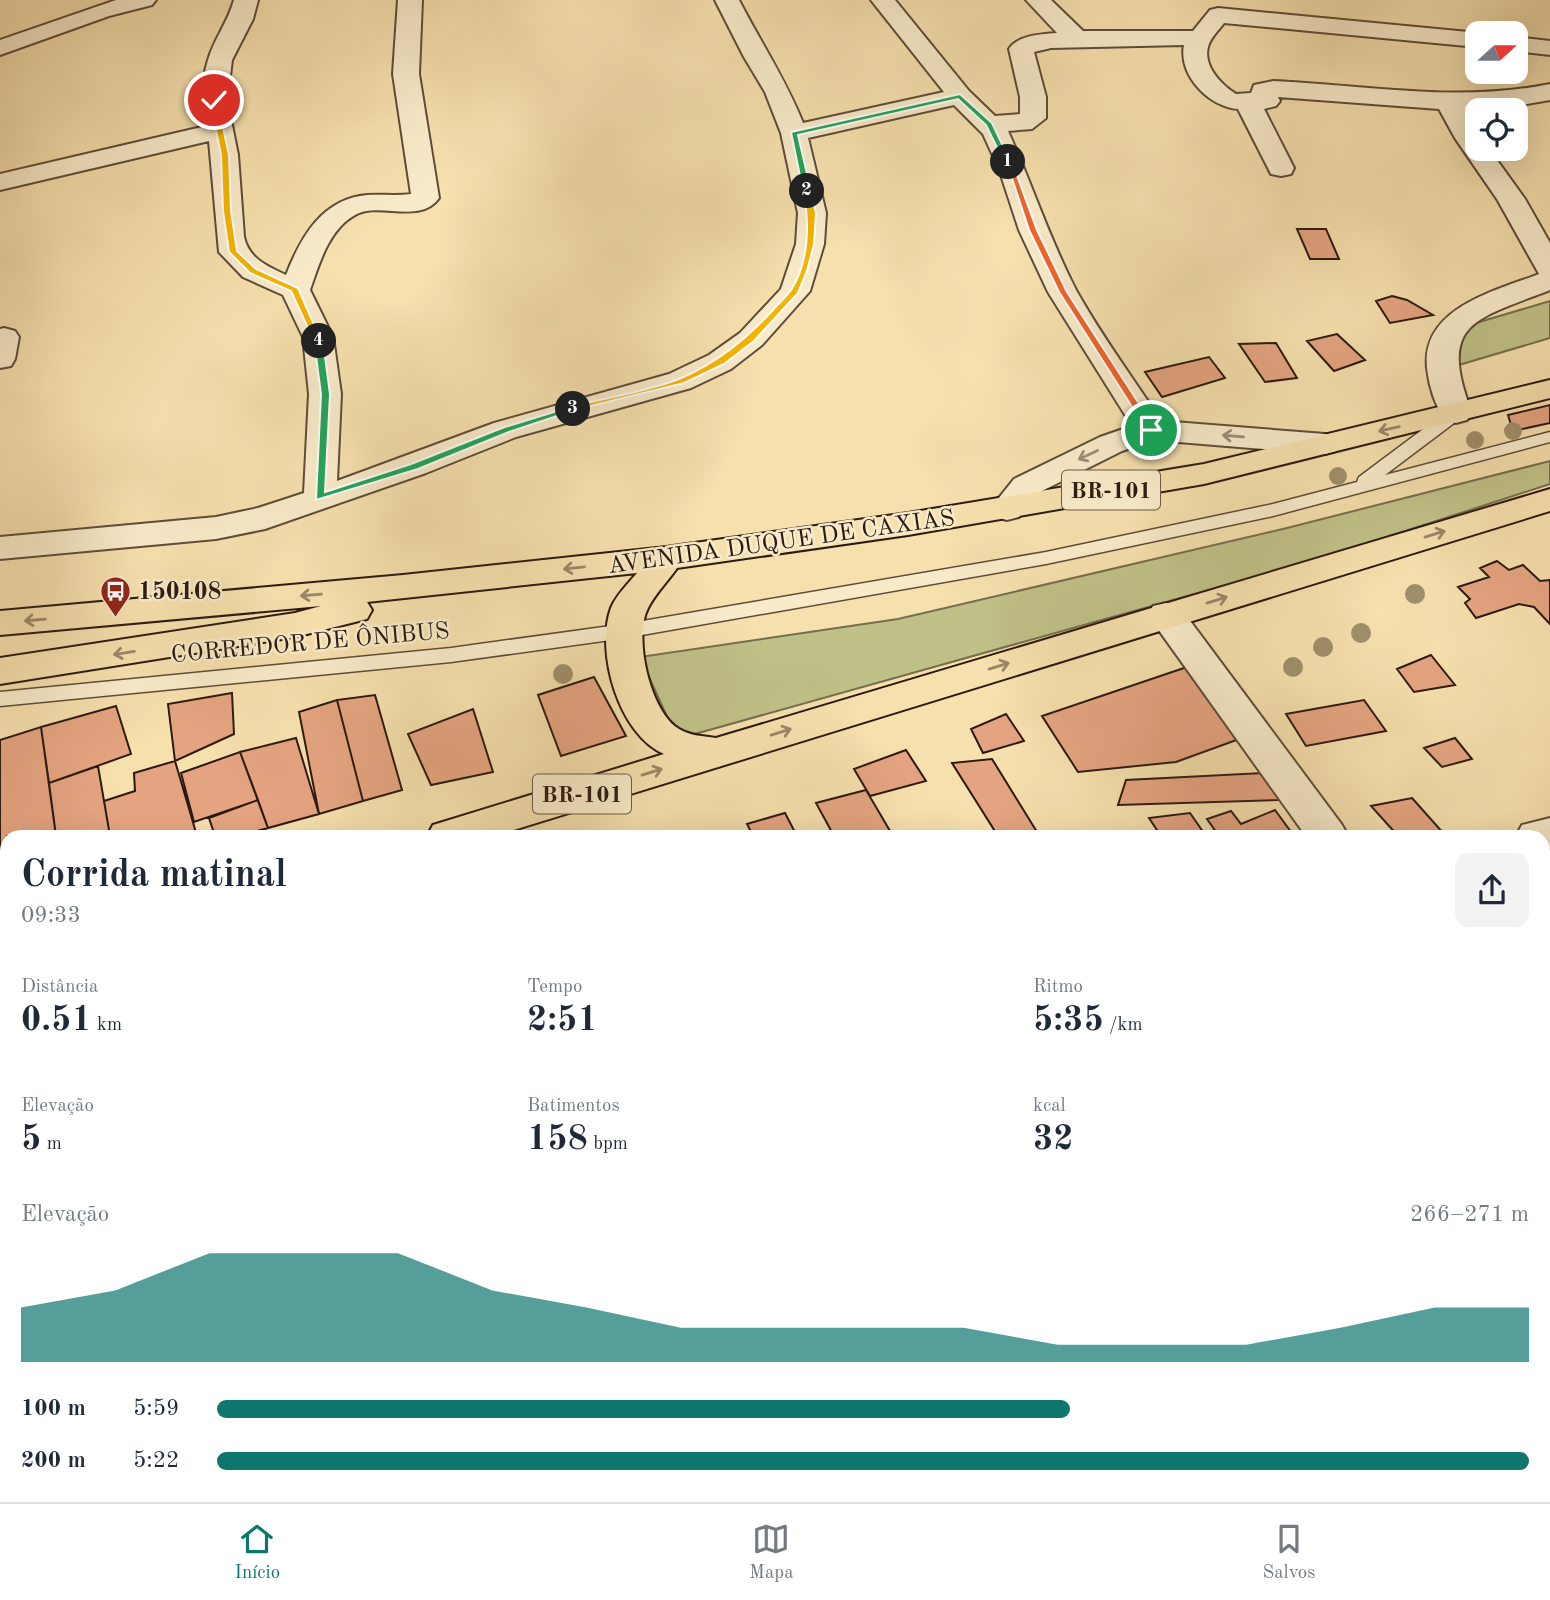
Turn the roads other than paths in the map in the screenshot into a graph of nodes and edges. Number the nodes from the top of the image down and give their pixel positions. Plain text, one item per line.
1 (145, 0) edge
2 (246, 0) edge
3 (410, 0) edge
4 (727, 0) edge
5 (883, 0) edge
6 (1038, 0) edge
7 (1220, 8) edge
8 (1200, 38) junction
9 (1077, 39) junction
10 (1465, 39) edge
11 (1528, 45) edge
12 (0, 48) edge
13 (1550, 48) edge
14 (1550, 92) edge
15 (960, 96) junction
16 (1247, 101) junction
17 (1449, 103) junction
18 (990, 124) junction
19 (218, 131) junction
20 (794, 133) junction
21 (1281, 168) dead end
22 (0, 182) edge
23 (1550, 269) edge
24 (1550, 280) edge
25 (295, 290) junction
26 (1550, 389) edge
27 (1456, 413) junction
28 (1151, 430) junction
29 (1550, 437) edge
30 (1325, 444) junction
31 (1354, 489) junction
32 (320, 497) junction
33 (1550, 500) edge
34 (1007, 509) junction
35 (0, 548) edge
36 (666, 558) junction
37 (403, 587) junction
38 (1166, 615) junction
39 (0, 623) edge
40 (625, 631) junction
41 (0, 671) edge
42 (0, 699) edge
43 (716, 752) junction
44 (466, 830) edge
45 (1324, 830) edge

1 - 12 street
2 - 19 street
3 - 25 street
4 - 20 street
5 - 15 street
6 - 9 street
7 - 8 street
7 - 10 street
8 - 9 street
8 - 16 street
9 - 18 street
11 - 13 street
14 - 17 street
15 - 18 street
15 - 20 street
16 - 17 street
16 - 21 street
17 - 23 street
18 - 28 street
19 - 22 street
19 - 25 street
20 - 32 street
24 - 27 street
25 - 32 street
26 - 27 highway, AVENIDA DUQUE DE CAXIAS / BR-101
27 -> 30 highway, AVENIDA DUQUE DE CAXIAS / BR-101
27 - 31 lane
30 -> 28 street
28 -> 34 street
29 - 31 lane, CORREDOR DE ÔNIBUS
30 - 34 highway, AVENIDA DUQUE DE CAXIAS / BR-101
31 - 40 lane, CORREDOR DE ÔNIBUS
32 - 35 street
38 -> 33 highway, BR-101
34 - 36 highway, AVENIDA DUQUE DE CAXIAS / BR-101
36 -> 37 highway, AVENIDA DUQUE DE CAXIAS / BR-101
36 - 40 highway
37 -> 39 highway, AVENIDA DUQUE DE CAXIAS / BR-101
37 -> 41 highway
43 -> 38 highway, BR-101
38 - 45 street
40 - 42 lane, CORREDOR DE ÔNIBUS
40 - 43 highway
44 -> 43 highway, BR-101

